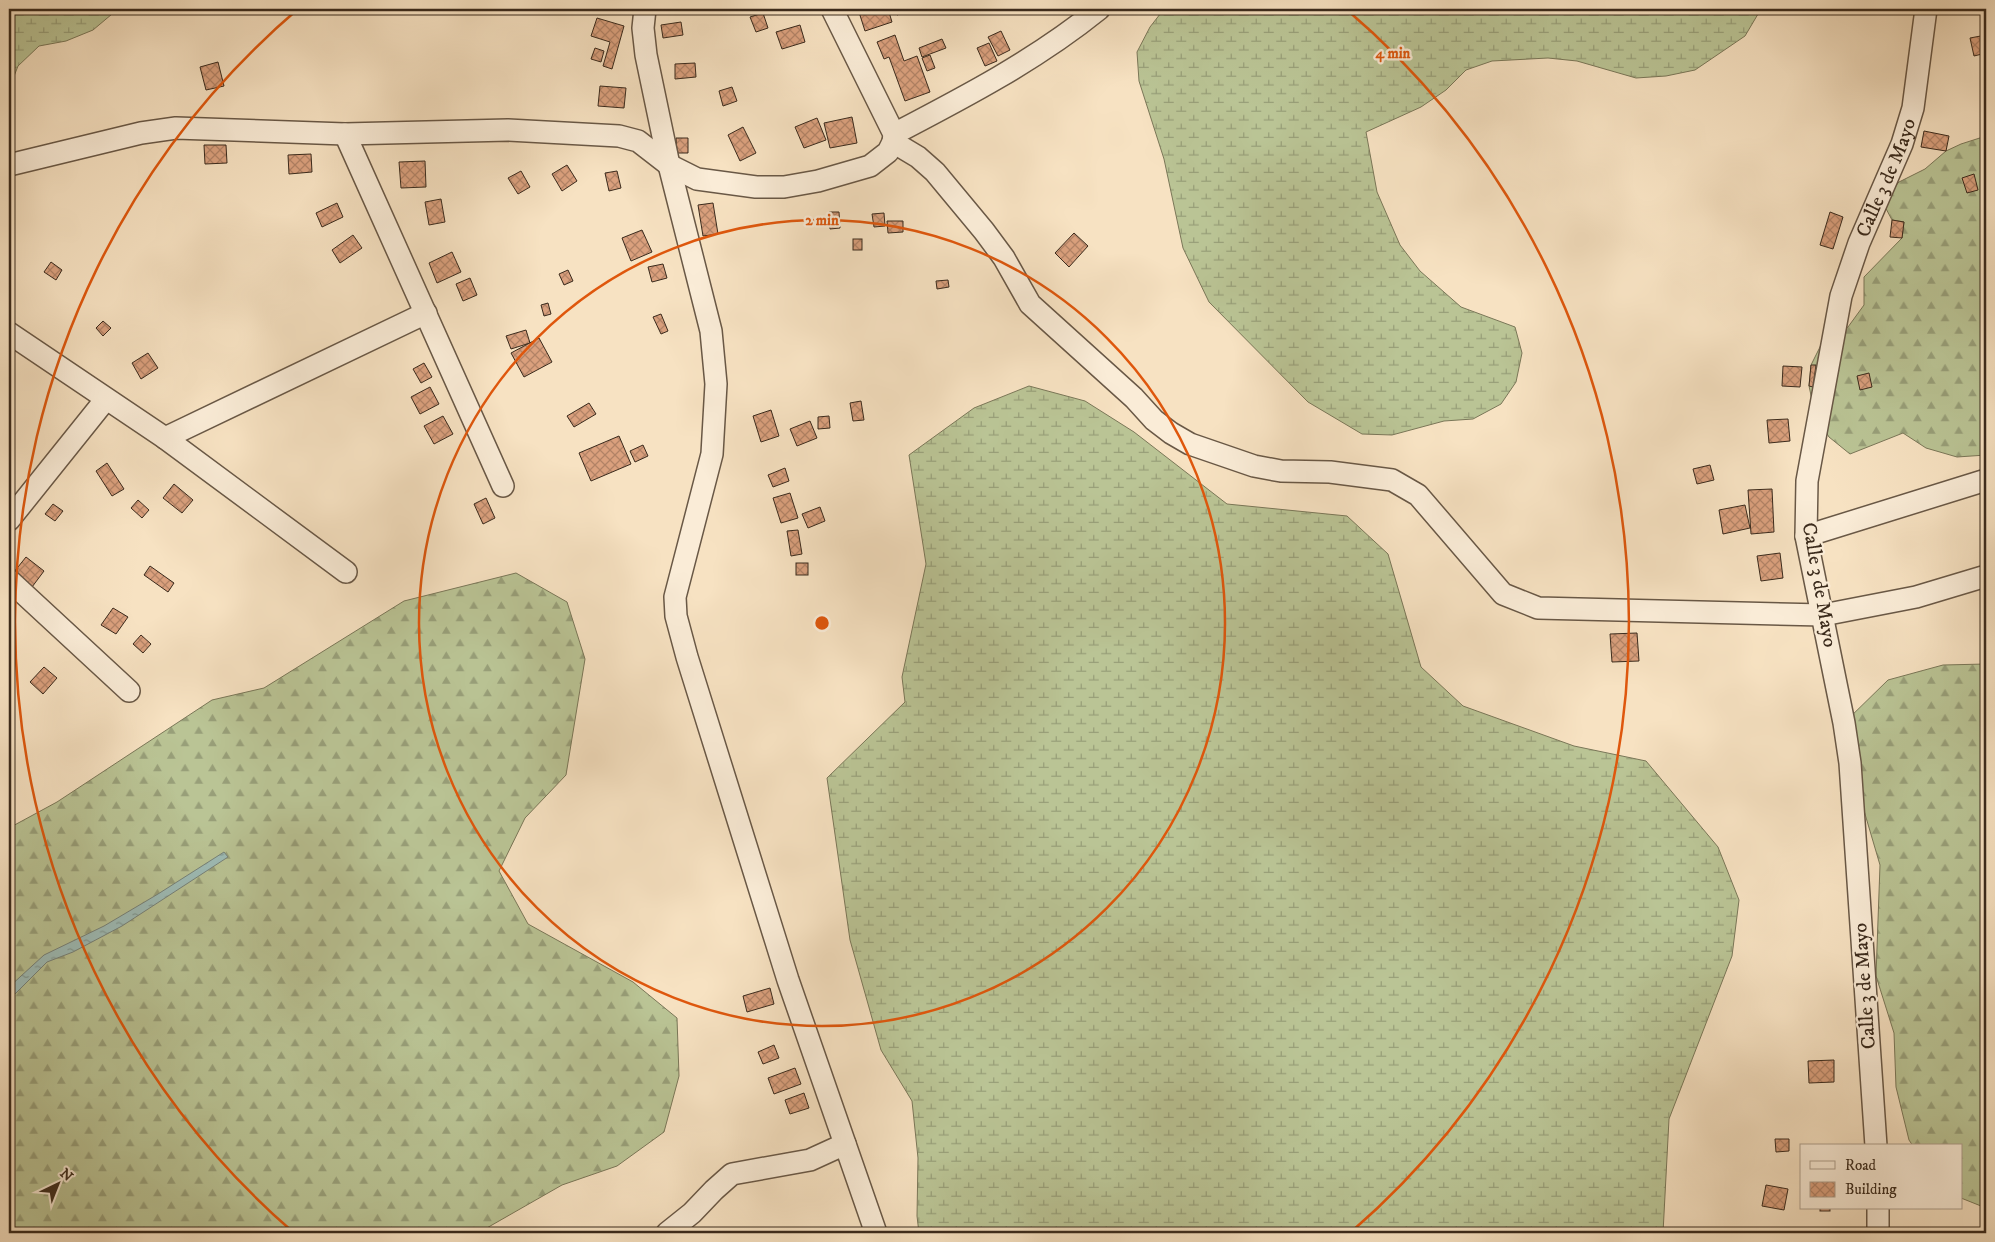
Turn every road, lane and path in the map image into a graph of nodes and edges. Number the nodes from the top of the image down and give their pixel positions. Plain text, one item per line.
1 (645, 9) edge
2 (832, 9) edge
3 (1099, 9) edge
4 (1926, 9) edge
5 (345, 134) junction
6 (893, 138) junction
7 (9, 165) edge
8 (669, 165) junction
9 (426, 312) junction
10 (9, 333) edge
11 (106, 399) junction
12 (165, 438) junction
13 (1986, 480) edge
14 (503, 486) dead end
15 (9, 520) edge
16 (1806, 536) junction
17 (346, 572) dead end
18 (1986, 576) edge
19 (9, 580) edge
20 (1823, 615) junction
21 (129, 691) dead end
22 (845, 1144) junction
23 (1876, 1144) edge
24 (1878, 1210) edge
25 (667, 1233) edge
26 (876, 1233) edge
27 (1878, 1233) edge

1 - 8 street
2 - 6 street
3 - 6 street
4 - 16 street, Calle 3 de Mayo
5 - 7 street
5 - 8 street
5 - 9 street
6 - 8 street
6 - 20 street
8 - 22 street
9 - 12 street
9 - 14 street
10 - 11 street
11 - 12 street
11 - 15 street
12 - 17 street
13 - 16 street
16 - 20 street, Calle 3 de Mayo
18 - 20 street
19 - 21 street
20 - 23 street, Calle 3 de Mayo
22 - 25 street
22 - 26 street
24 - 27 street

